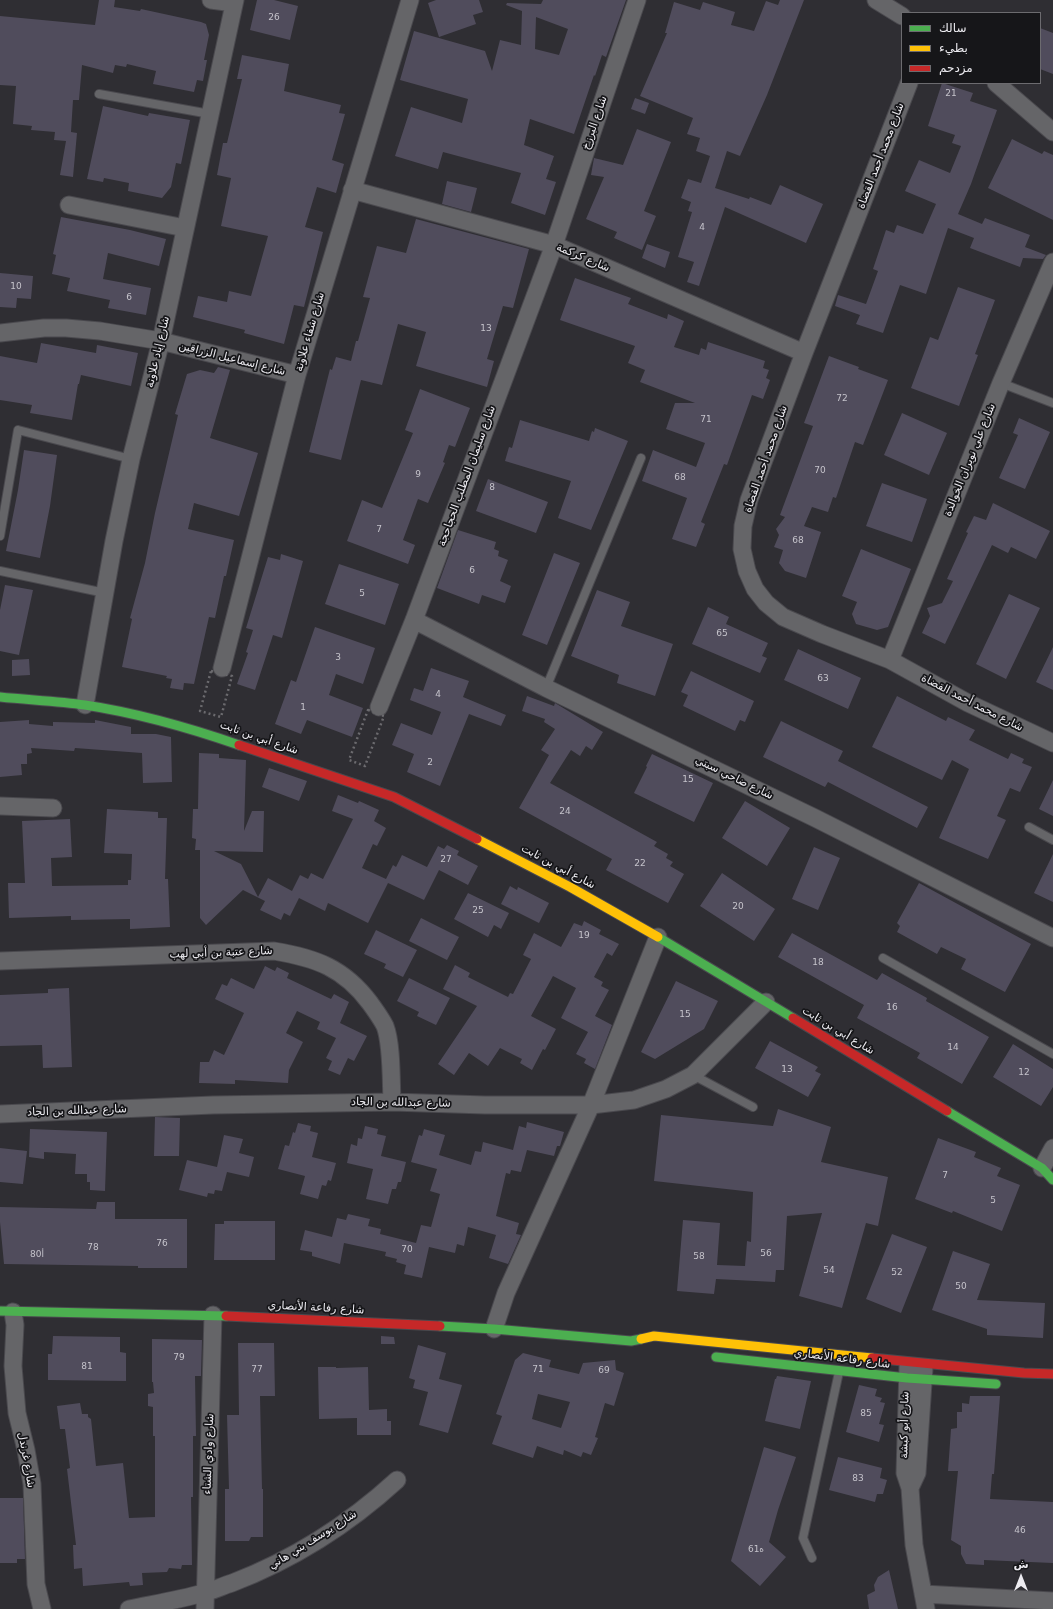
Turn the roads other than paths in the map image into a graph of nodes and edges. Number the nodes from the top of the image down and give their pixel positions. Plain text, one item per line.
1 (211, 0) edge
2 (410, 0) edge
3 (637, 0) edge
4 (876, 0) edge
5 (234, 2) edge
6 (901, 15) edge
7 (910, 84) edge
8 (997, 84) edge
9 (99, 94) dead end
10 (210, 114) junction
11 (1053, 132) edge
12 (352, 190) junction
13 (69, 205) dead end
14 (185, 228) junction
15 (554, 245) junction
16 (1053, 262) edge
17 (0, 334) edge
18 (161, 341) junction
19 (804, 353) junction
20 (297, 375) junction
21 (1001, 383) junction
22 (1053, 403) edge
23 (641, 458) dead end
24 (131, 459) junction
25 (0, 536) edge
26 (0, 571) edge
27 (105, 593) junction
28 (414, 620) junction
29 (890, 660) junction
30 (220, 675) road end
31 (546, 688) junction
32 (0, 697) edge
33 (85, 705) junction
34 (376, 714) road end
35 (1053, 743) edge
36 (0, 806) edge
37 (53, 808) dead end
38 (1029, 827) dead end
39 (1053, 840) edge
40 (658, 936) junction
41 (1053, 938) edge
42 (883, 958) dead end
43 (0, 960) edge
44 (766, 1002) junction
45 (1053, 1054) edge
46 (693, 1075) junction
47 (392, 1102) junction
48 (591, 1106) junction
49 (753, 1107) dead end
50 (0, 1114) edge
51 (1053, 1148) edge
52 (1047, 1174) edge
53 (7, 1311) edge
54 (213, 1315) junction
55 (494, 1329) junction
56 (631, 1341) junction
57 (648, 1349) dead end
58 (709, 1356) dead end
59 (916, 1361) junction
60 (839, 1371) junction
61 (1053, 1374) edge
62 (915, 1379) junction
63 (1007, 1385) dead end
64 (396, 1480) dead end
65 (812, 1558) dead end
66 (204, 1601) edge
67 (1053, 1601) edge
68 (925, 1602) edge
69 (42, 1609) edge
70 (129, 1609) edge

1 - 5 street
2 - 12 street, شارع شفاء علاونة
3 - 15 street, شارع البرزخ
4 - 6 street
5 - 10 street, شارع إياد علاونة
7 - 19 street, شارع محمد أحمد القضاة
8 - 11 street
9 - 10 lane
10 - 14 street, شارع إياد علاونة
12 - 15 street, شارع كركمة
12 - 20 street, شارع شفاء علاونة
13 - 14 street
14 - 18 street, شارع إياد علاونة
15 - 19 street, شارع كركمة
15 - 28 street, شارع سليمان المطلب الحجاحجة
16 - 21 street, شارع علي نويران الخوالدة
17 - 18 street, شارع إسماعيل الزراقين
18 - 20 street, شارع إسماعيل الزراقين
18 - 24 street, شارع إياد علاونة
19 - 29 street, شارع محمد أحمد القضاة
20 - 30 street, شارع شفاء علاونة
21 - 22 lane
21 - 29 street, شارع علي نويران الخوالدة
23 - 31 lane
24 - 25 lane
24 - 27 street, شارع إياد علاونة
26 - 27 lane
27 - 33 street, شارع إياد علاونة
28 - 31 street, شارع ضاحي سبتي
28 - 34 street, شارع سليمان المطلب الحجاحجة
29 - 35 street, شارع محمد أحمد القضاة
31 - 41 street, شارع ضاحي سبتي
32 - 33 street, شارع أبي بن ثابت
33 - 40 street, شارع أبي بن ثابت
36 - 37 street
38 - 39 lane
40 - 44 street, شارع أبي بن ثابت
40 - 48 street
42 - 45 lane
43 - 47 street, شارع عتبة بن أبي لهب
44 - 46 street, شارع عبدالله بن الجاد
44 - 52 street, شارع أبي بن ثابت
46 - 48 street, شارع عبدالله بن الجاد
46 - 49 lane
47 - 48 street, شارع عبدالله بن الجاد
47 - 50 street, شارع عبدالله بن الجاد
48 - 55 street
51 - 52 street
53 - 54 street, شارع رفاعة الأنصاري
53 - 69 street, شارع غرندل
54 - 55 street, شارع رفاعة الأنصاري
54 - 66 street, شارع وادي الشتاء
55 - 56 street, شارع رفاعة الأنصاري
56 - 57 street, شارع رفاعة الأنصاري
56 - 59 street, شارع رفاعة الأنصاري
58 - 60 street, شارع رفاعة الأنصاري
59 - 61 street, شارع رفاعة الأنصاري
59 - 62 street, شارع أبو كبشة
60 - 62 street, شارع رفاعة الأنصاري
60 - 65 lane
62 - 63 street, شارع رفاعة الأنصاري
62 - 68 street, شارع أبو كبشة
64 - 66 street, شارع يوسف بني هاني
66 - 70 street, شارع يوسف بني هاني
67 - 68 street

